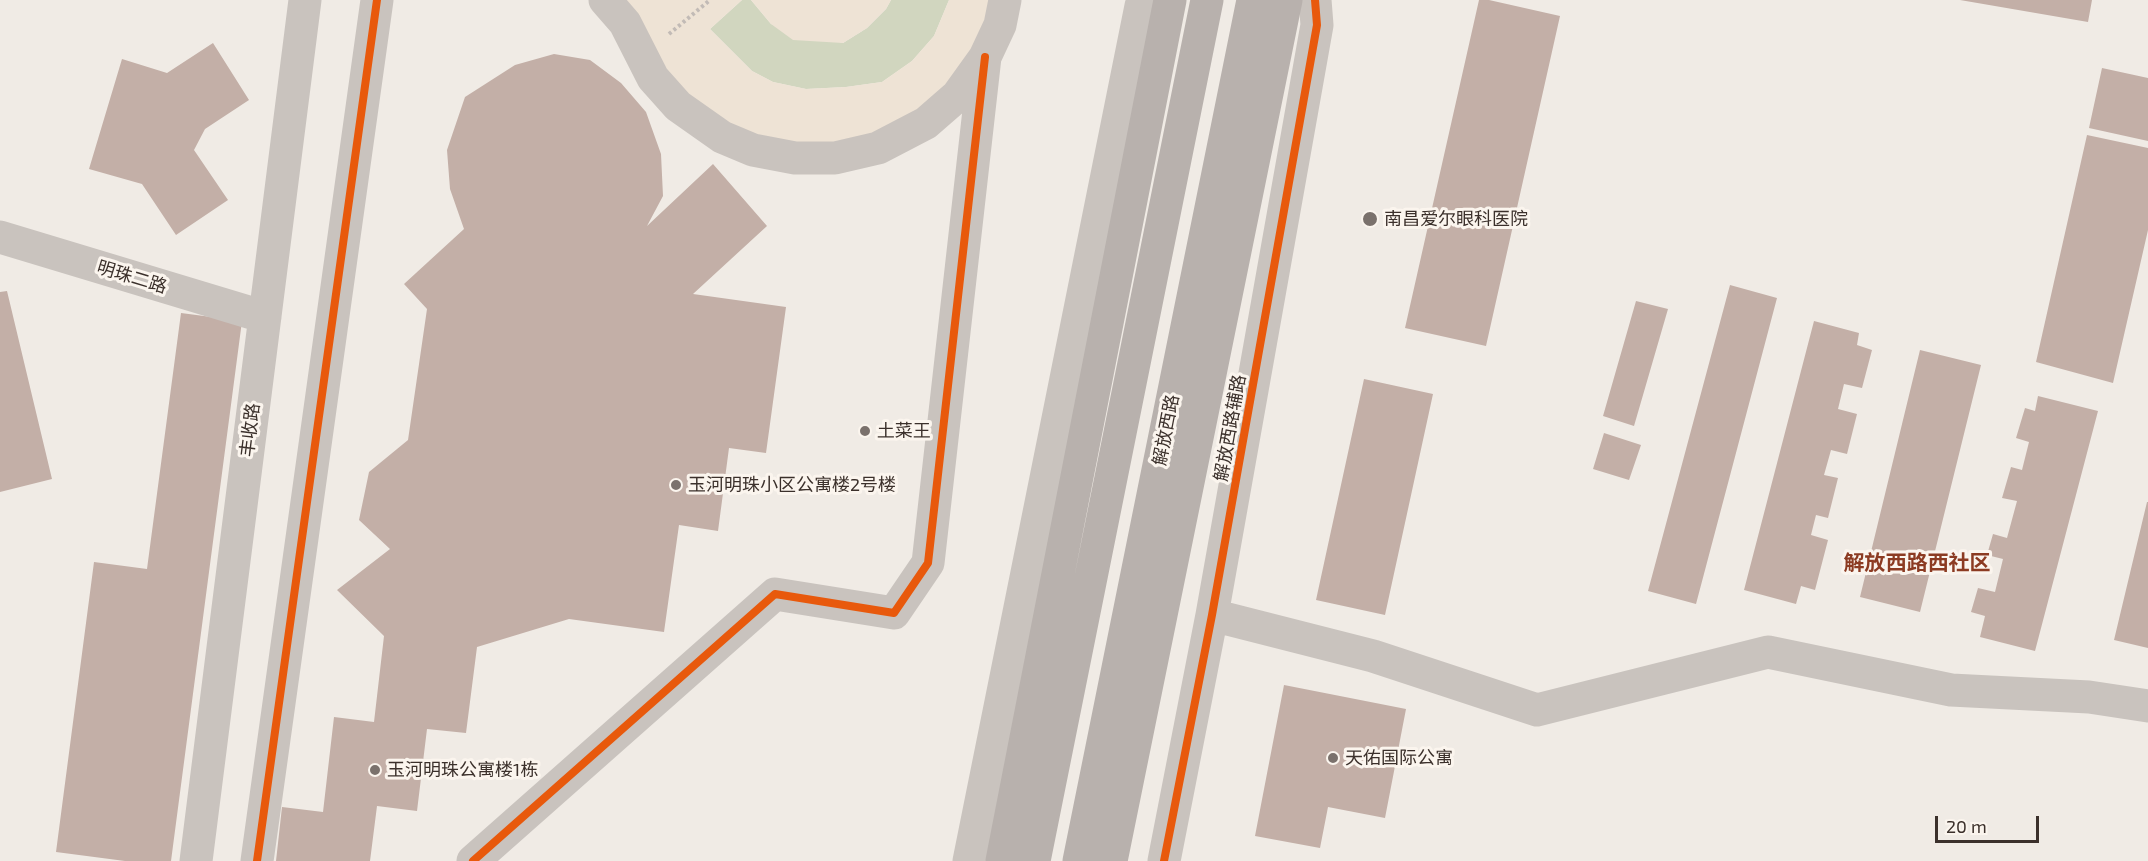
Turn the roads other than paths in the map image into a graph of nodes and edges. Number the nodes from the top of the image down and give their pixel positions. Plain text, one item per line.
1 (305, 0) edge
2 (377, 0) edge
3 (605, 0) edge
4 (1005, 0) edge
5 (1144, 0) edge
6 (1170, 0) edge
7 (1207, 0) edge
8 (1253, 0) edge
9 (1286, 0) edge
10 (1315, 0) edge
11 (985, 57) junction
12 (0, 237) edge
13 (265, 317) junction
14 (1212, 615) junction
15 (2148, 706) edge
16 (196, 861) edge
17 (257, 861) edge
18 (473, 861) edge
19 (969, 861) edge
20 (1002, 861) edge
21 (1034, 861) edge
22 (1079, 861) edge
23 (1111, 861) edge
24 (1164, 861) edge

1 - 13 street, 丰收路
2 - 17 street
3 - 11 street
4 - 11 street
5 - 19 street
6 - 20 main road
7 - 21 main road
8 - 22 main road, 解放西路
9 - 23 main road, 解放西路辅路
10 - 14 street, 解放西路辅路
11 - 18 street
12 - 13 street, 明珠二路
13 - 16 street, 丰收路
14 - 15 street
14 - 24 street, 解放西路辅路

